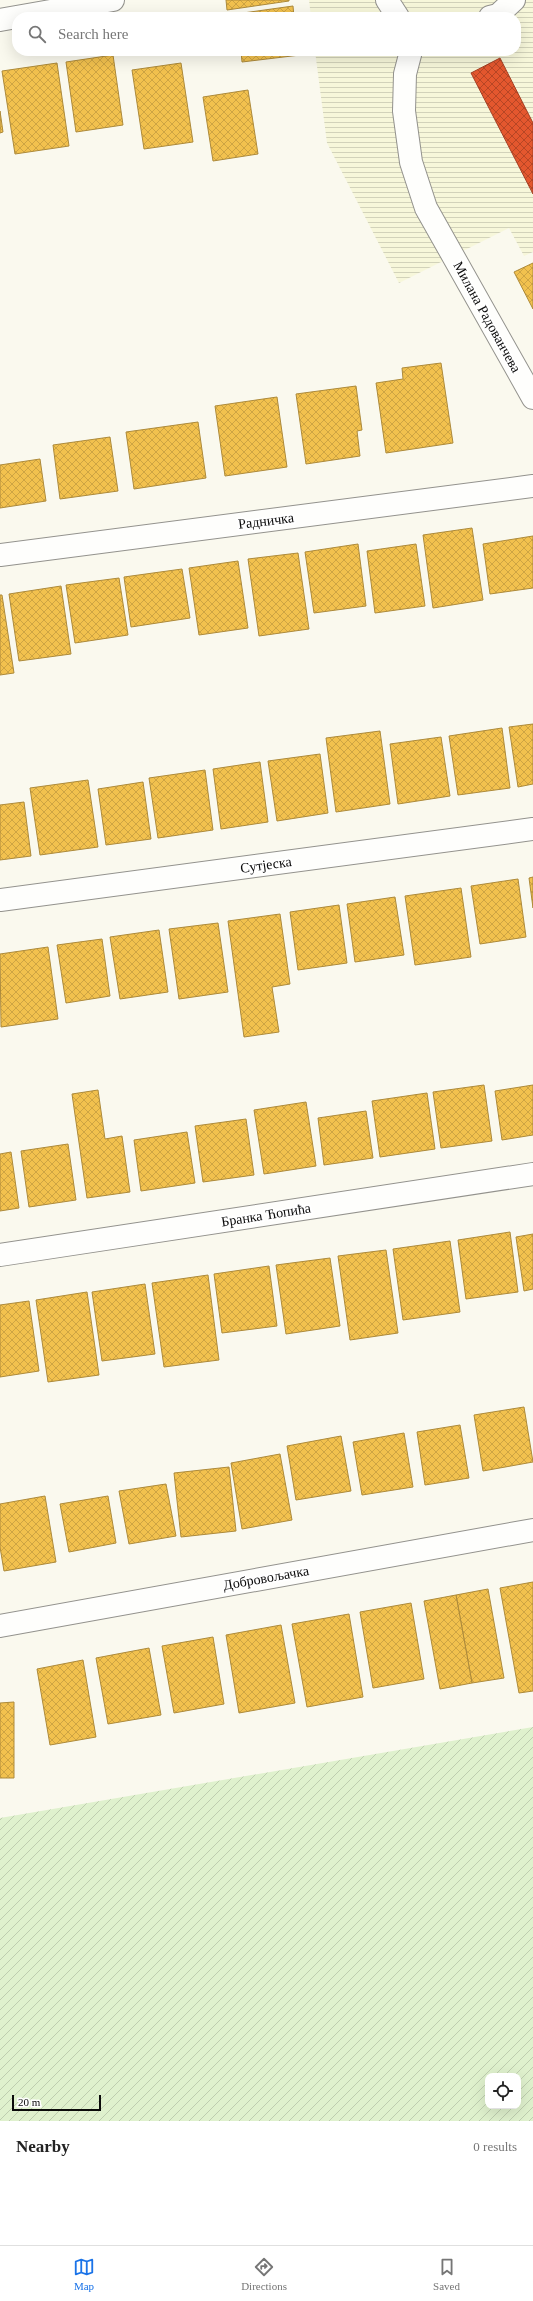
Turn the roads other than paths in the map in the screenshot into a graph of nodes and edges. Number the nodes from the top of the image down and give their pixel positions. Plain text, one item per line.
1 (113, 0) edge
2 (387, 0) edge
3 (514, 0) edge
4 (45, 12) edge
5 (395, 12) edge
6 (501, 12) edge
7 (12, 18) edge
8 (0, 20) edge
9 (410, 56) edge
10 (533, 398) edge
11 (533, 486) edge
12 (0, 555) edge
13 (533, 829) edge
14 (0, 900) edge
15 (533, 1174) edge
16 (0, 1255) edge
17 (533, 1530) edge
18 (0, 1626) edge

1 - 4 street
2 - 5 street
3 - 6 street
7 - 8 street
9 - 10 street, Милана Радованчева
11 - 12 street, Радничка
13 - 14 street, Сутјеска
15 - 16 street, Бранка Ћопића
17 - 18 street, Добровољачка

